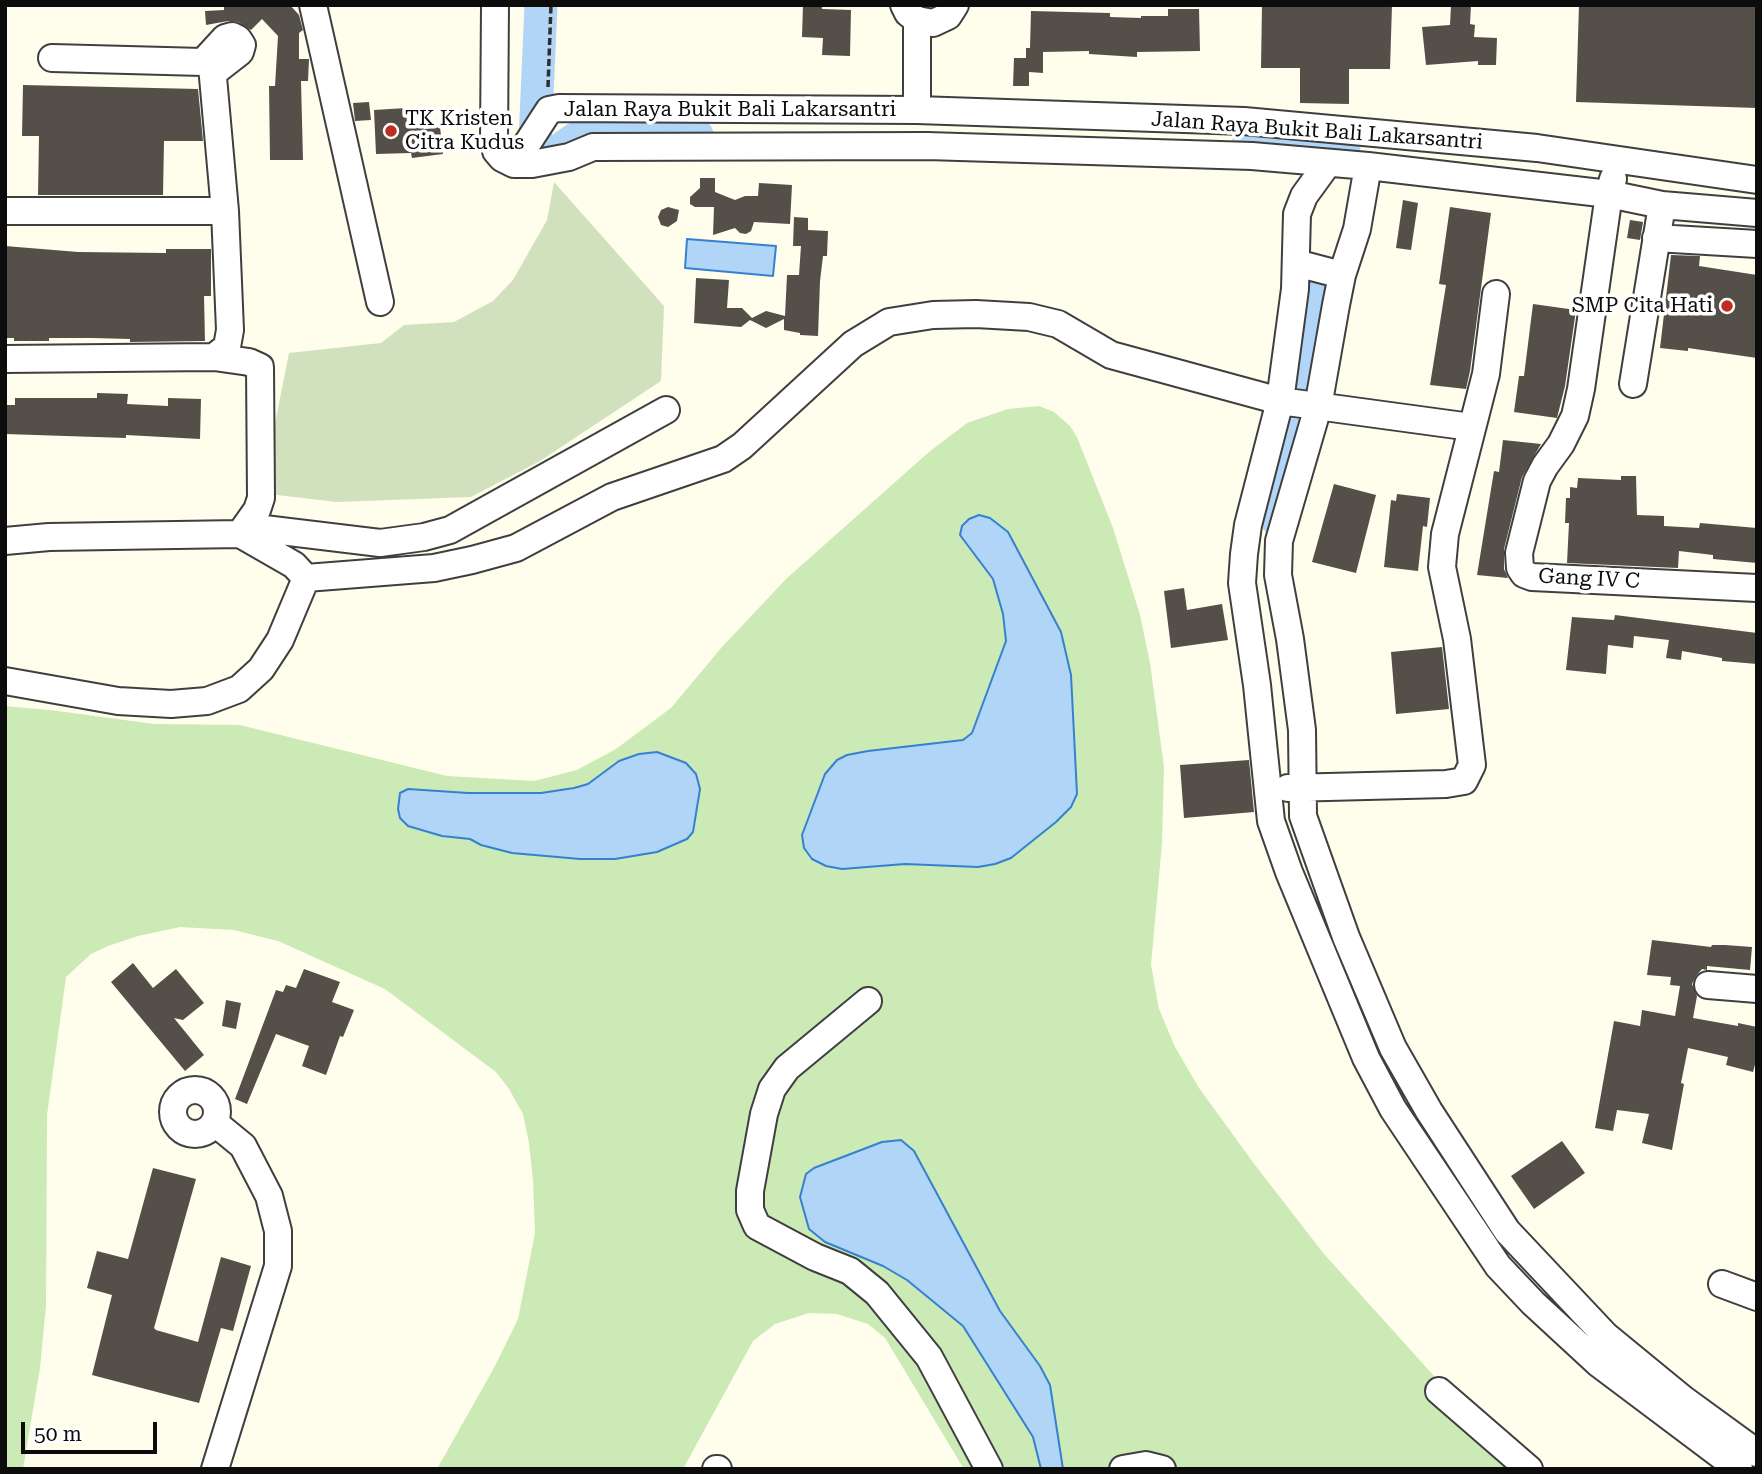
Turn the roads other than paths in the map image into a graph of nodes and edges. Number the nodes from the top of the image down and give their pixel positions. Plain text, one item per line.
1 (313, 5) edge
2 (495, 5) edge
3 (955, 5) edge
4 (918, 16) edge
5 (52, 58) dead end
6 (926, 123) junction
7 (531, 140) junction
8 (1619, 160) junction
9 (1328, 163) junction
10 (1368, 166) junction
11 (1757, 180) edge
12 (1609, 194) junction
13 (1662, 205) junction
14 (5, 211) edge
15 (225, 211) junction
16 (1757, 214) edge
17 (1656, 238) junction
18 (1757, 244) edge
19 (1296, 263) junction
20 (1342, 275) junction
21 (1496, 294) dead end
22 (380, 302) dead end
23 (214, 357) junction
24 (5, 359) edge
25 (1633, 384) dead end
26 (1280, 401) junction
27 (1318, 407) junction
28 (666, 410) dead end
29 (1471, 427) junction
30 (240, 534) junction
31 (5, 541) edge
32 (306, 578) junction
33 (1757, 588) edge
34 (5, 681) edge
35 (1266, 788) junction
36 (1303, 788) junction
37 (1708, 985) dead end
38 (1757, 989) edge
39 (868, 1001) dead end
40 (215, 1123) dead end
41 (1556, 1283) junction
42 (1722, 1284) dead end
43 (1757, 1297) edge
44 (1533, 1303) junction
45 (1439, 1391) dead end
46 (1757, 1454) edge
47 (215, 1469) edge
48 (989, 1469) edge
49 (1123, 1469) edge
50 (1162, 1469) edge
51 (1529, 1469) edge
52 (1739, 1469) edge

1 - 22 street
2 - 7 street
3 - 4 street
4 - 6 street
5 - 15 street
6 - 7 street, Jalan Raya Bukit Bali Lakarsantri
6 - 7 street, Jalan Raya Bukit Bali Lakarsantri
6 - 8 street, Jalan Raya Bukit Bali Lakarsantri
6 - 9 street, Jalan Raya Bukit Bali Lakarsantri
8 - 11 street, Jalan Raya Bukit Bali Lakarsantri
8 - 12 street
9 - 10 street, Jalan Raya Bukit Bali Lakarsantri
9 - 19 street
10 - 12 street, Jalan Raya Bukit Bali Lakarsantri
10 - 20 street
12 - 13 street, Jalan Raya Bukit Bali Lakarsantri
12 - 33 street, Gang IV C
13 - 16 street, Jalan Raya Bukit Bali Lakarsantri
13 - 17 street
14 - 15 street
15 - 23 street
17 - 18 street
17 - 25 street
19 - 20 street
19 - 26 street
20 - 27 street
21 - 29 street
23 - 24 street
23 - 30 street
26 - 27 street
26 - 32 street
26 - 35 street
27 - 29 street
27 - 36 street
28 - 30 street
29 - 36 street
30 - 31 street
30 - 32 street
32 - 34 street
35 - 36 street
35 - 44 street
36 - 41 street
37 - 38 street
39 - 48 street
40 - 47 street
41 - 44 street
41 - 46 street
42 - 43 street
44 - 52 street
45 - 51 street
49 - 50 street

